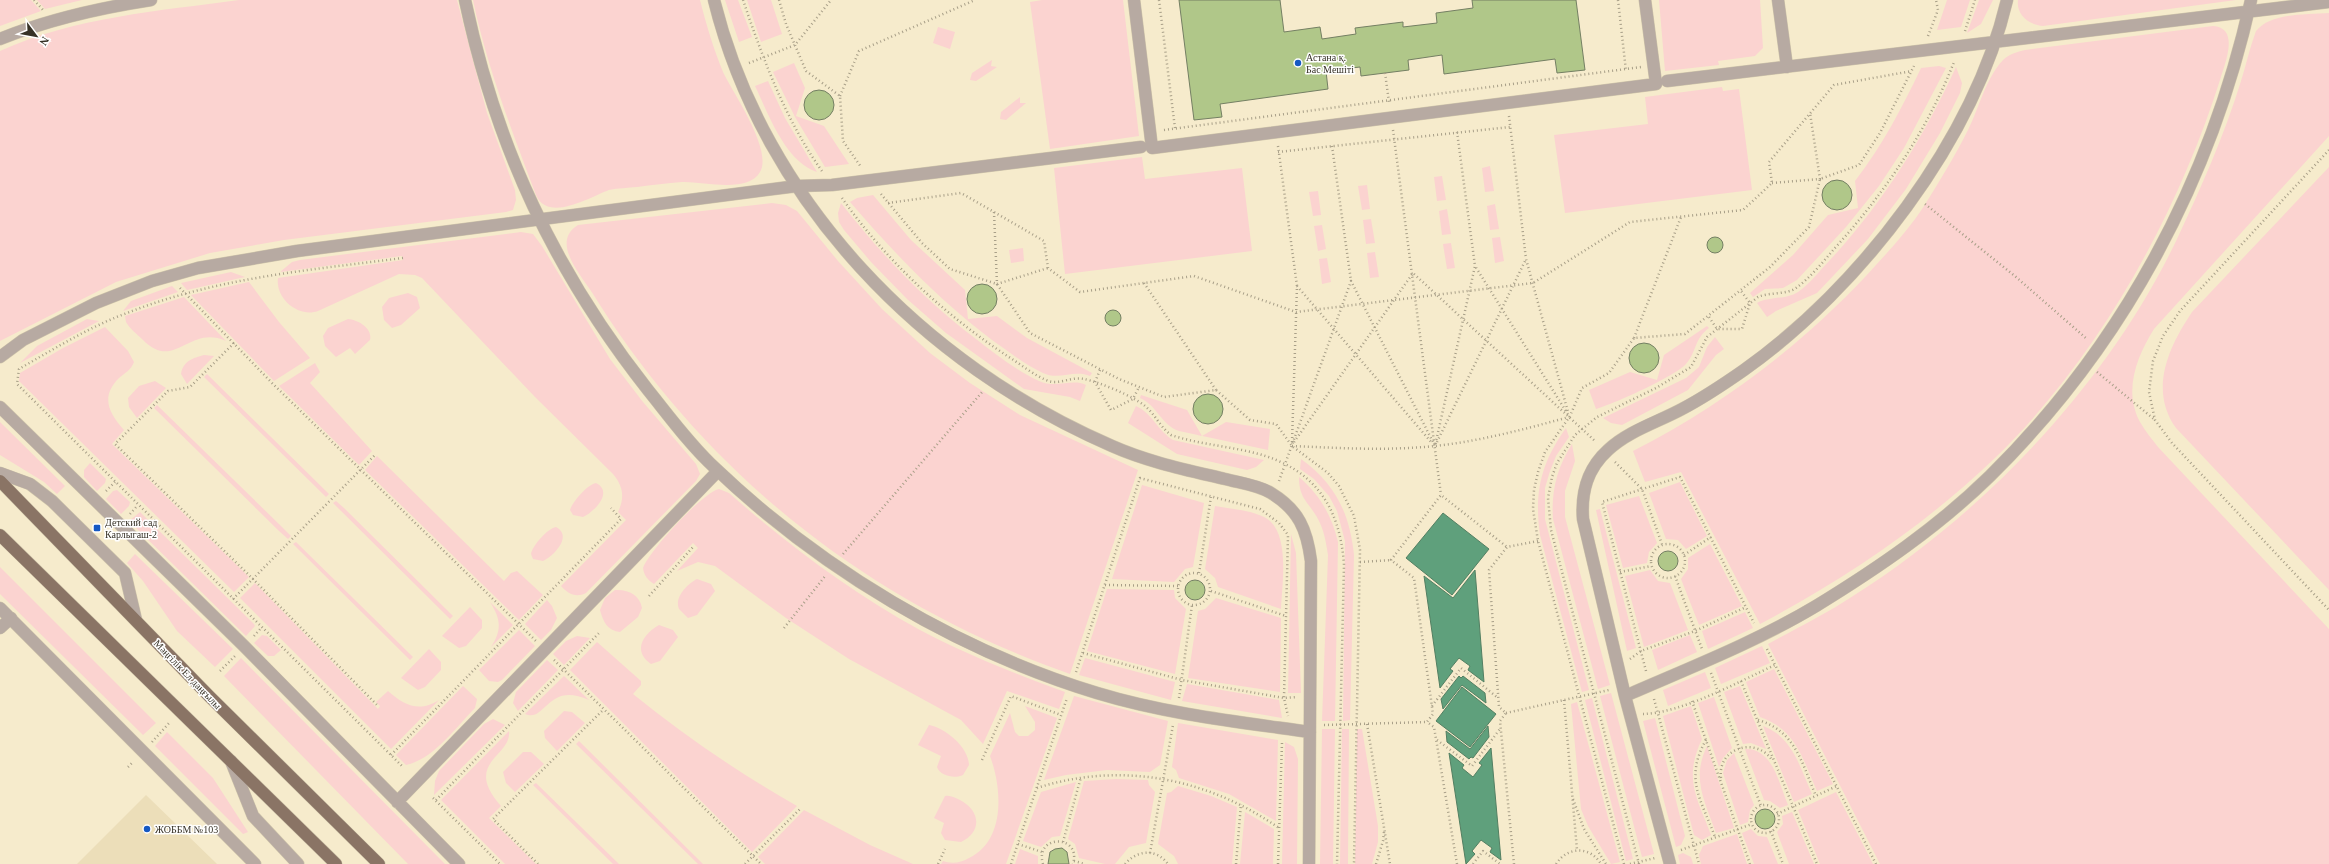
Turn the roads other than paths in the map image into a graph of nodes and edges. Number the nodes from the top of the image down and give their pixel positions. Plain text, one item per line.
1 (151, 0) edge
2 (465, 0) edge
3 (714, 0) edge
4 (1134, 0) edge
5 (1645, 0) edge
6 (1778, 0) edge
7 (2007, 0) edge
8 (2329, 2) edge
9 (2249, 6) edge
10 (0, 39) edge
11 (1993, 43) junction
12 (1787, 67) junction
13 (1667, 81) dead end
14 (1141, 147) dead end
15 (797, 186) junction
16 (538, 220) junction
17 (0, 357) edge
18 (0, 407) edge
19 (718, 471) junction
20 (0, 473) edge
21 (0, 481) edge
22 (0, 535) edge
23 (0, 608) edge
24 (10, 618) junction
25 (136, 620) junction
26 (0, 628) edge
27 (1625, 696) junction
28 (1310, 732) junction
29 (230, 761) junction
30 (398, 802) junction
31 (255, 864) edge
32 (298, 864) edge
33 (336, 864) edge
34 (379, 864) edge
35 (459, 864) edge
36 (1309, 864) edge
37 (1670, 864) edge

1 - 10 street
2 - 16 street
3 - 15 street
4 - 5 street
6 - 12 street
7 - 11 street
8 - 9 street
9 - 11 street
9 - 27 street
11 - 12 street
11 - 27 street
12 - 13 street
14 - 15 street
15 - 16 street
15 - 28 street
16 - 17 street
16 - 19 street
18 - 30 street
19 - 28 street
19 - 30 street
20 - 25 street
21 - 25 main road, Мәңгілік Ел даңғылы
22 - 29 main road
23 - 24 street
24 - 26 street
24 - 31 street
25 - 34 main road, Мәңгілік Ел даңғылы
27 - 37 street
28 - 36 street
29 - 32 street
29 - 33 main road
30 - 35 street

